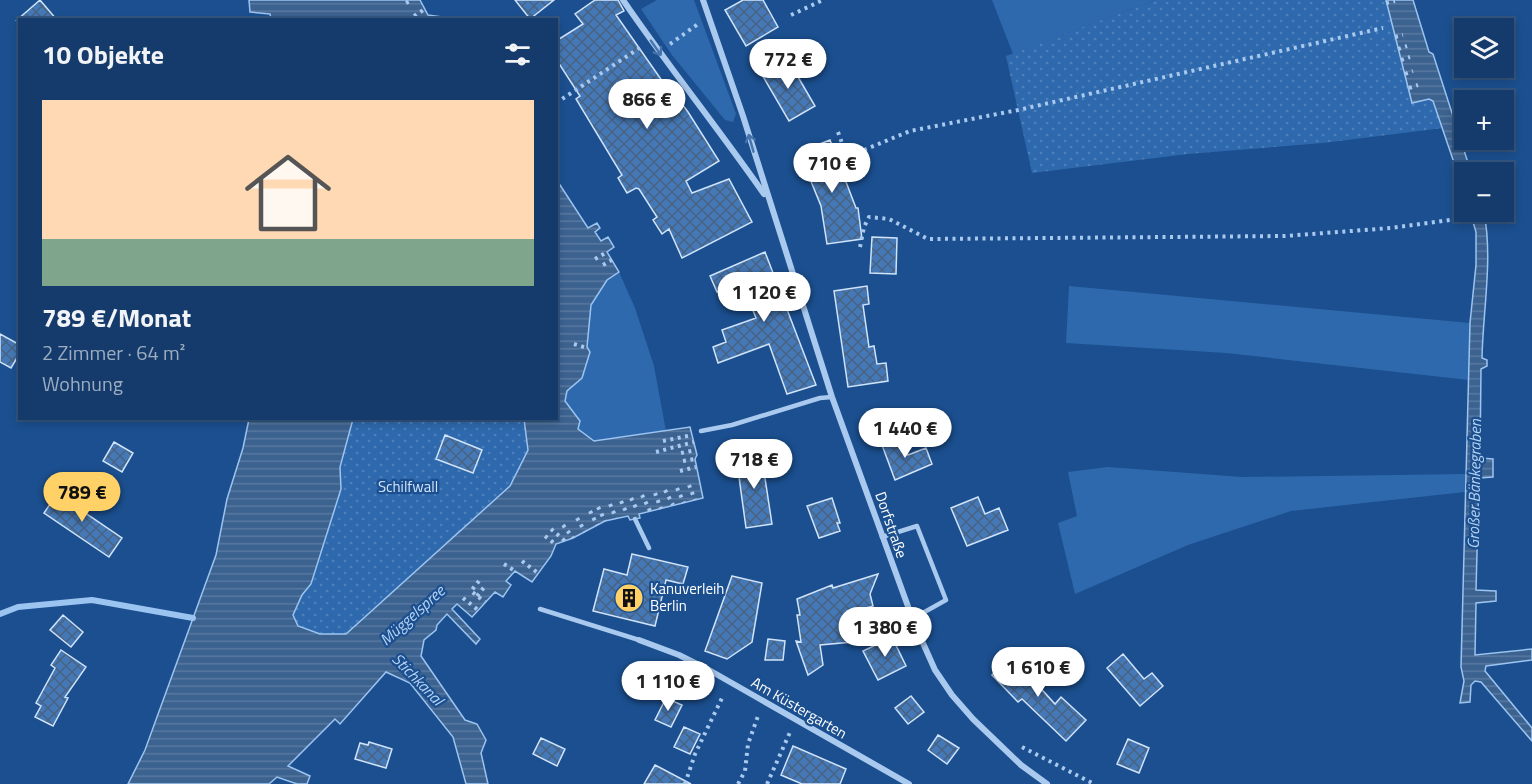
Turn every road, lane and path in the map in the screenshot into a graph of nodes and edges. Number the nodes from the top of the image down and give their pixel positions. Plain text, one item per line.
1 (412, 0) edge
2 (623, 0) edge
3 (703, 0) edge
4 (823, 0) edge
5 (1395, 1) edge
6 (406, 3) dead end
7 (1386, 3) dead end
8 (425, 9) dead end
9 (414, 15) dead end
10 (791, 15) dead end
11 (442, 16) dead end
12 (710, 16) junction
13 (440, 18) edge
14 (1383, 28) dead end
15 (1403, 35) dead end
16 (1395, 37) dead end
17 (646, 43) dead end
18 (1407, 46) dead end
19 (1398, 49) dead end
20 (659, 52) junction
21 (1410, 57) dead end
22 (1401, 60) dead end
23 (1413, 71) dead end
24 (1405, 74) dead end
25 (1418, 85) dead end
26 (1409, 88) dead end
27 (558, 102) edge
28 (838, 132) dead end
29 (768, 199) junction
30 (1454, 219) edge
31 (860, 247) dead end
32 (607, 252) dead end
33 (595, 259) dead end
34 (612, 260) dead end
35 (603, 265) dead end
36 (574, 344) dead end
37 (587, 348) dead end
38 (832, 397) junction
39 (700, 431) dead end
40 (692, 435) dead end
41 (663, 441) dead end
42 (694, 442) dead end
43 (696, 450) dead end
44 (656, 452) dead end
45 (681, 453) dead end
46 (695, 459) dead end
47 (683, 461) dead end
48 (696, 467) dead end
49 (680, 471) dead end
50 (689, 485) dead end
51 (677, 488) dead end
52 (665, 490) dead end
53 (655, 493) dead end
54 (642, 495) dead end
55 (695, 500) dead end
56 (621, 501) dead end
57 (684, 503) dead end
58 (610, 504) dead end
59 (673, 505) dead end
60 (598, 507) dead end
61 (661, 508) dead end
62 (590, 511) dead end
63 (650, 511) dead end
64 (628, 516) dead end
65 (577, 518) dead end
66 (616, 518) dead end
67 (635, 519) dead end
68 (605, 521) dead end
69 (563, 525) dead end
70 (597, 525) dead end
71 (551, 529) dead end
72 (585, 531) dead end
73 (545, 537) dead end
74 (882, 537) junction
75 (573, 538) dead end
76 (565, 542) dead end
77 (555, 544) dead end
78 (649, 548) dead end
79 (522, 561) dead end
80 (504, 564) dead end
81 (515, 571) dead end
82 (538, 573) dead end
83 (479, 581) dead end
84 (486, 585) dead end
85 (477, 596) junction
86 (463, 598) dead end
87 (485, 602) dead end
88 (540, 609) dead end
89 (478, 610) dead end
90 (912, 619) junction
91 (639, 640) joint
92 (723, 696) dead end
93 (758, 716) dead end
94 (789, 733) dead end
95 (1014, 740) dead end
96 (1044, 783) edge
97 (685, 784) edge
98 (738, 784) edge
99 (767, 784) edge
100 (909, 784) edge
101 (1094, 784) edge

1 - 6 path
2 -> 20 street, Dorfstraße
3 - 12 street, Dorfstraße
4 - 10 path
5 - 7 path
8 - 9 path
11 - 13 path
12 - 20 path
29 -> 12 street, Dorfstraße
14 - 28 path
15 - 16 path
17 - 27 path
18 - 19 path
20 - 29 street, Dorfstraße
21 - 22 path
23 - 24 path
25 - 26 path
29 - 38 street, Dorfstraße
30 - 31 path
32 - 33 path
34 - 35 path
36 - 37 path
38 - 39 lane
38 - 74 street, Dorfstraße
40 - 41 path
42 - 44 path
43 - 45 path
46 - 47 path
48 - 49 path
50 - 55 path
51 - 57 path
52 - 59 path
53 - 61 path
54 - 63 path
56 - 64 path
58 - 66 path
60 - 68 path
62 - 70 path
65 - 72 path
67 - 78 lane
69 - 75 path
71 - 76 path
73 - 77 path
74 - 90 street, Dorfstraße
74 - 90 lane
79 - 82 path
80 - 81 path
83 - 85 path
84 - 85 path
85 - 87 path
86 - 89 path
88 - 91 lane, Am Küstergarten
90 - 96 street, Dorfstraße
91 - 100 street, Am Küstergarten
92 - 97 path
93 - 98 path
94 - 99 path
95 - 101 path

